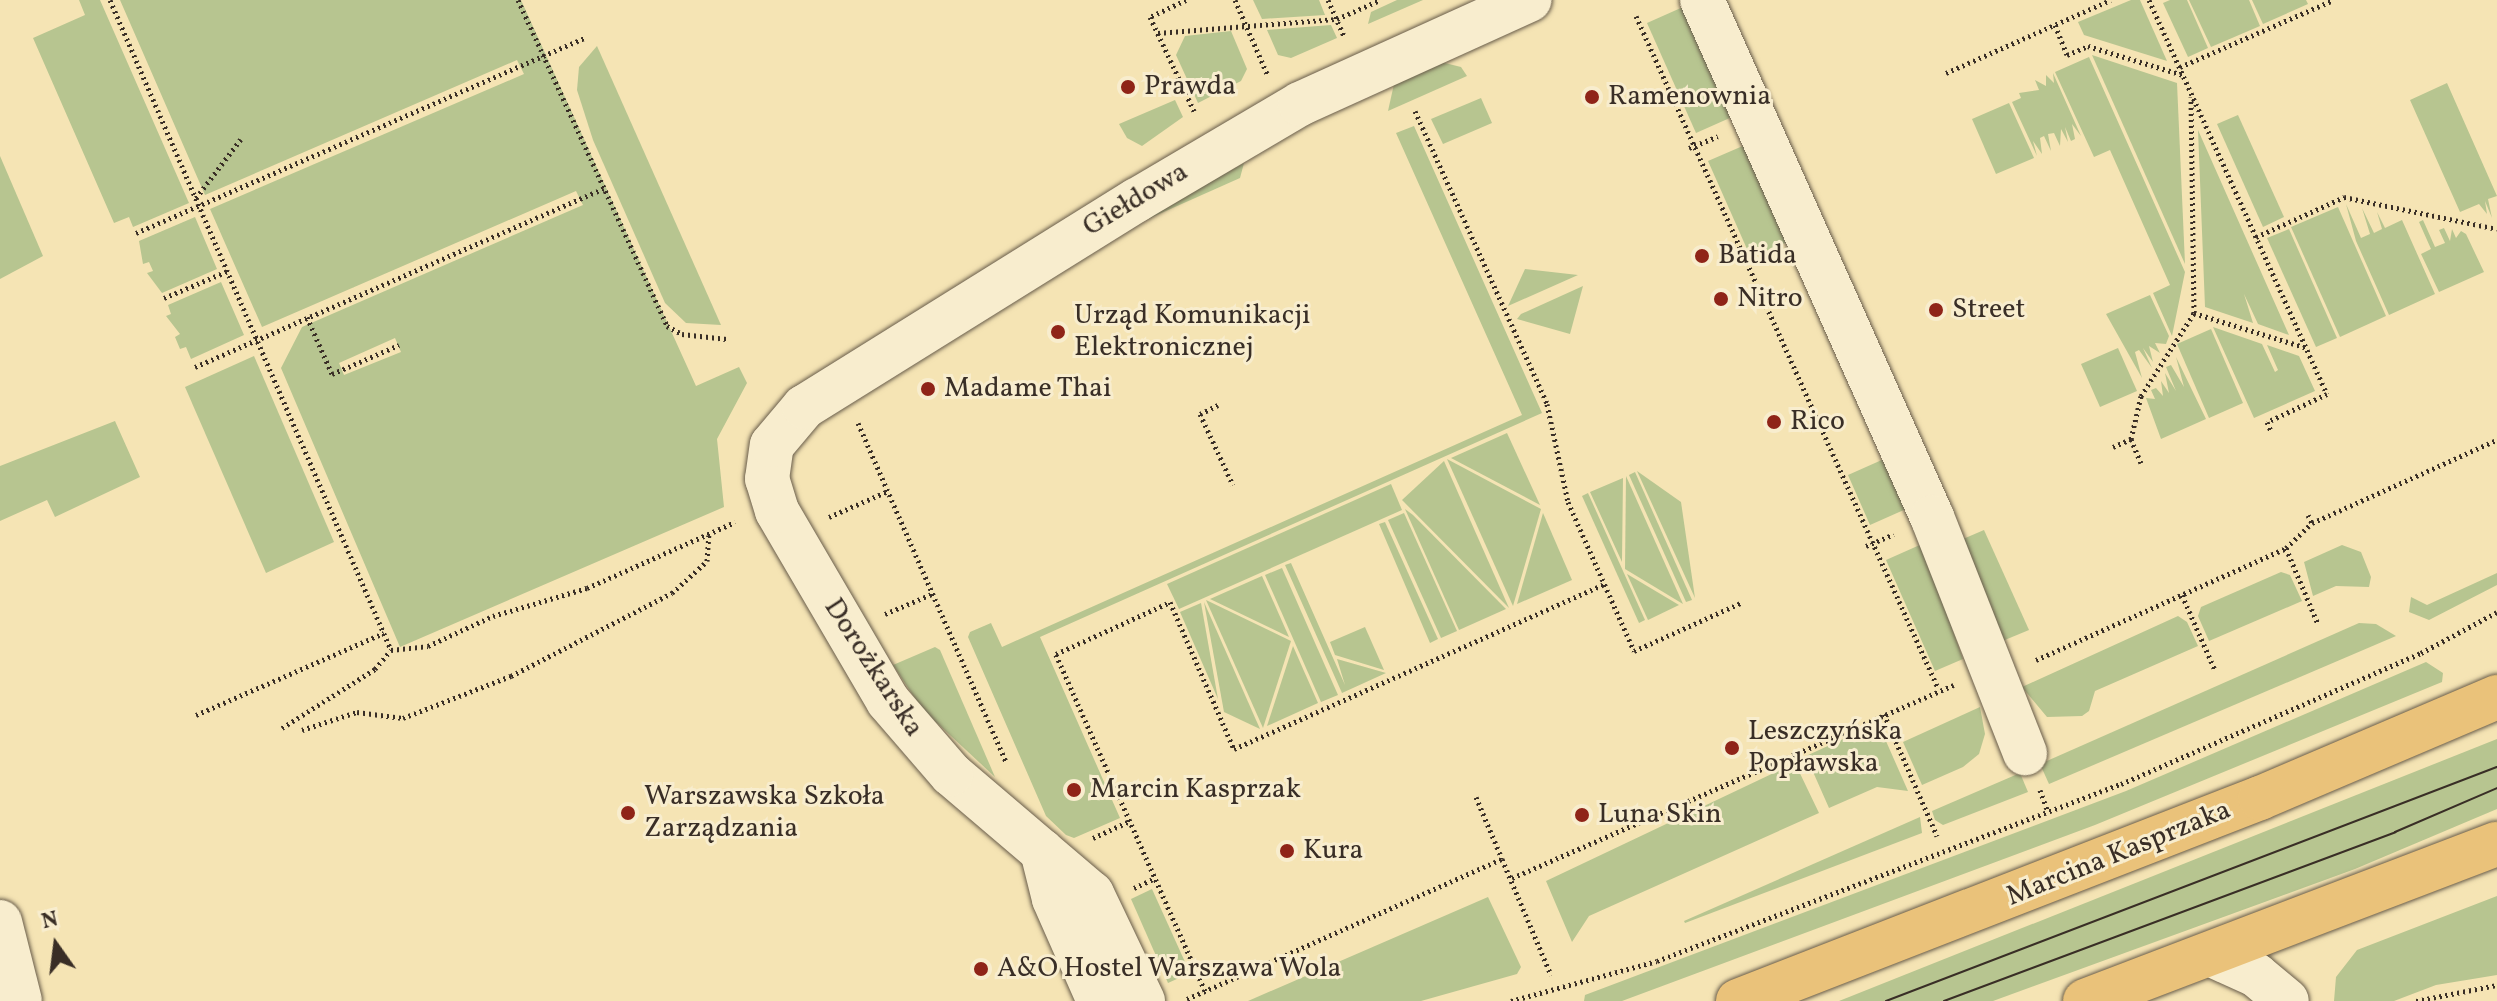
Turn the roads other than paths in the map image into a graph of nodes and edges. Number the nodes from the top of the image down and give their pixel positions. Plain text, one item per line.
1 (1529, 0) edge
2 (1702, 0) edge
3 (772, 445) joint
4 (2497, 697) edge
5 (2025, 753) dead end
6 (2497, 844) edge
7 (1042, 851) junction
8 (0, 922) edge
9 (2214, 956) junction
10 (20, 1001) edge
11 (1099, 1001) edge
12 (1143, 1001) edge
13 (1738, 1001) edge
14 (2085, 1001) edge
15 (2287, 1001) edge

1 - 3 street, Giełdowa
2 - 5 street
3 - 7 street, Dorożkarska
4 - 13 main road, Marcina Kasprzaka
6 - 9 main road
7 - 11 street
7 - 12 street, Dorożkarska
8 - 10 street
9 - 14 main road
9 - 15 street

